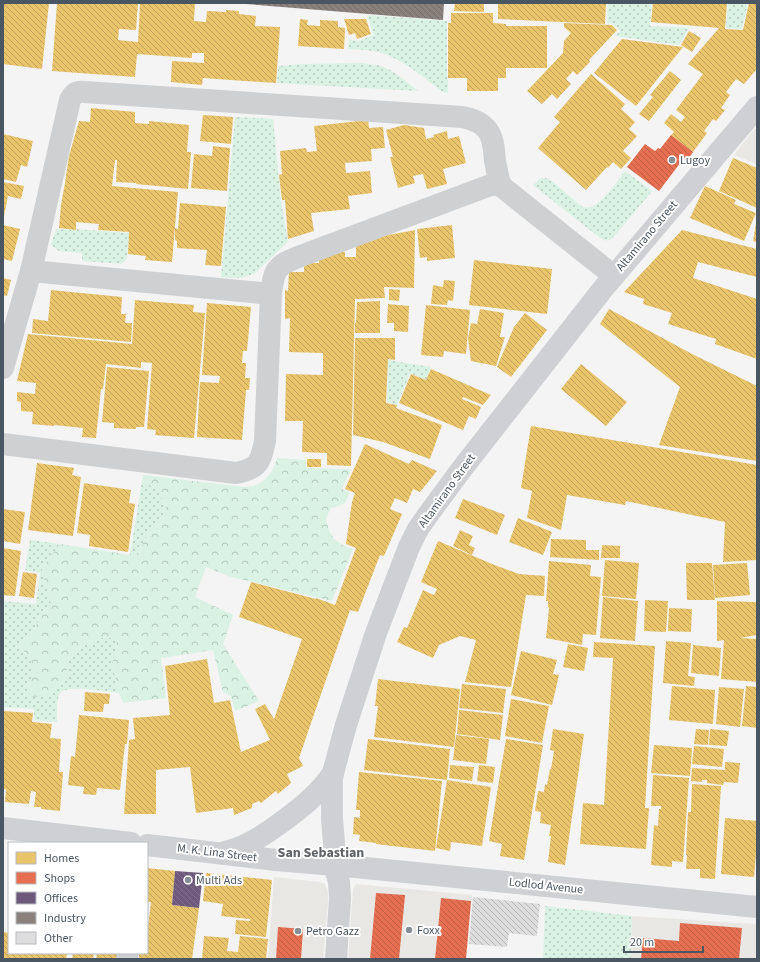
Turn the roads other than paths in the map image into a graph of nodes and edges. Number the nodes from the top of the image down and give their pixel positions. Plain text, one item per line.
1 (757, 107) edge
2 (501, 186) junction
3 (31, 271) junction
4 (614, 276) junction
5 (271, 294) junction
6 (3, 368) edge
7 (3, 444) edge
8 (333, 773) junction
9 (3, 828) edge
10 (122, 842) edge
11 (148, 845) edge
12 (216, 853) junction
13 (335, 865) junction
14 (757, 907) edge
15 (336, 959) edge

1 - 4 main road, Altamirano Street
2 - 3 street
2 - 4 street
2 - 5 street
3 - 5 street
3 - 6 street
4 - 8 main road, Altamirano Street
5 - 7 street
8 - 12 main road
8 - 13 main road, Altamirano Street
9 - 10 main road
11 - 12 main road, M. K. Lina Street
12 - 13 main road, M. K. Lina Street
13 - 14 main road, Lodlod Avenue
13 - 15 main road, Altamirano Street

